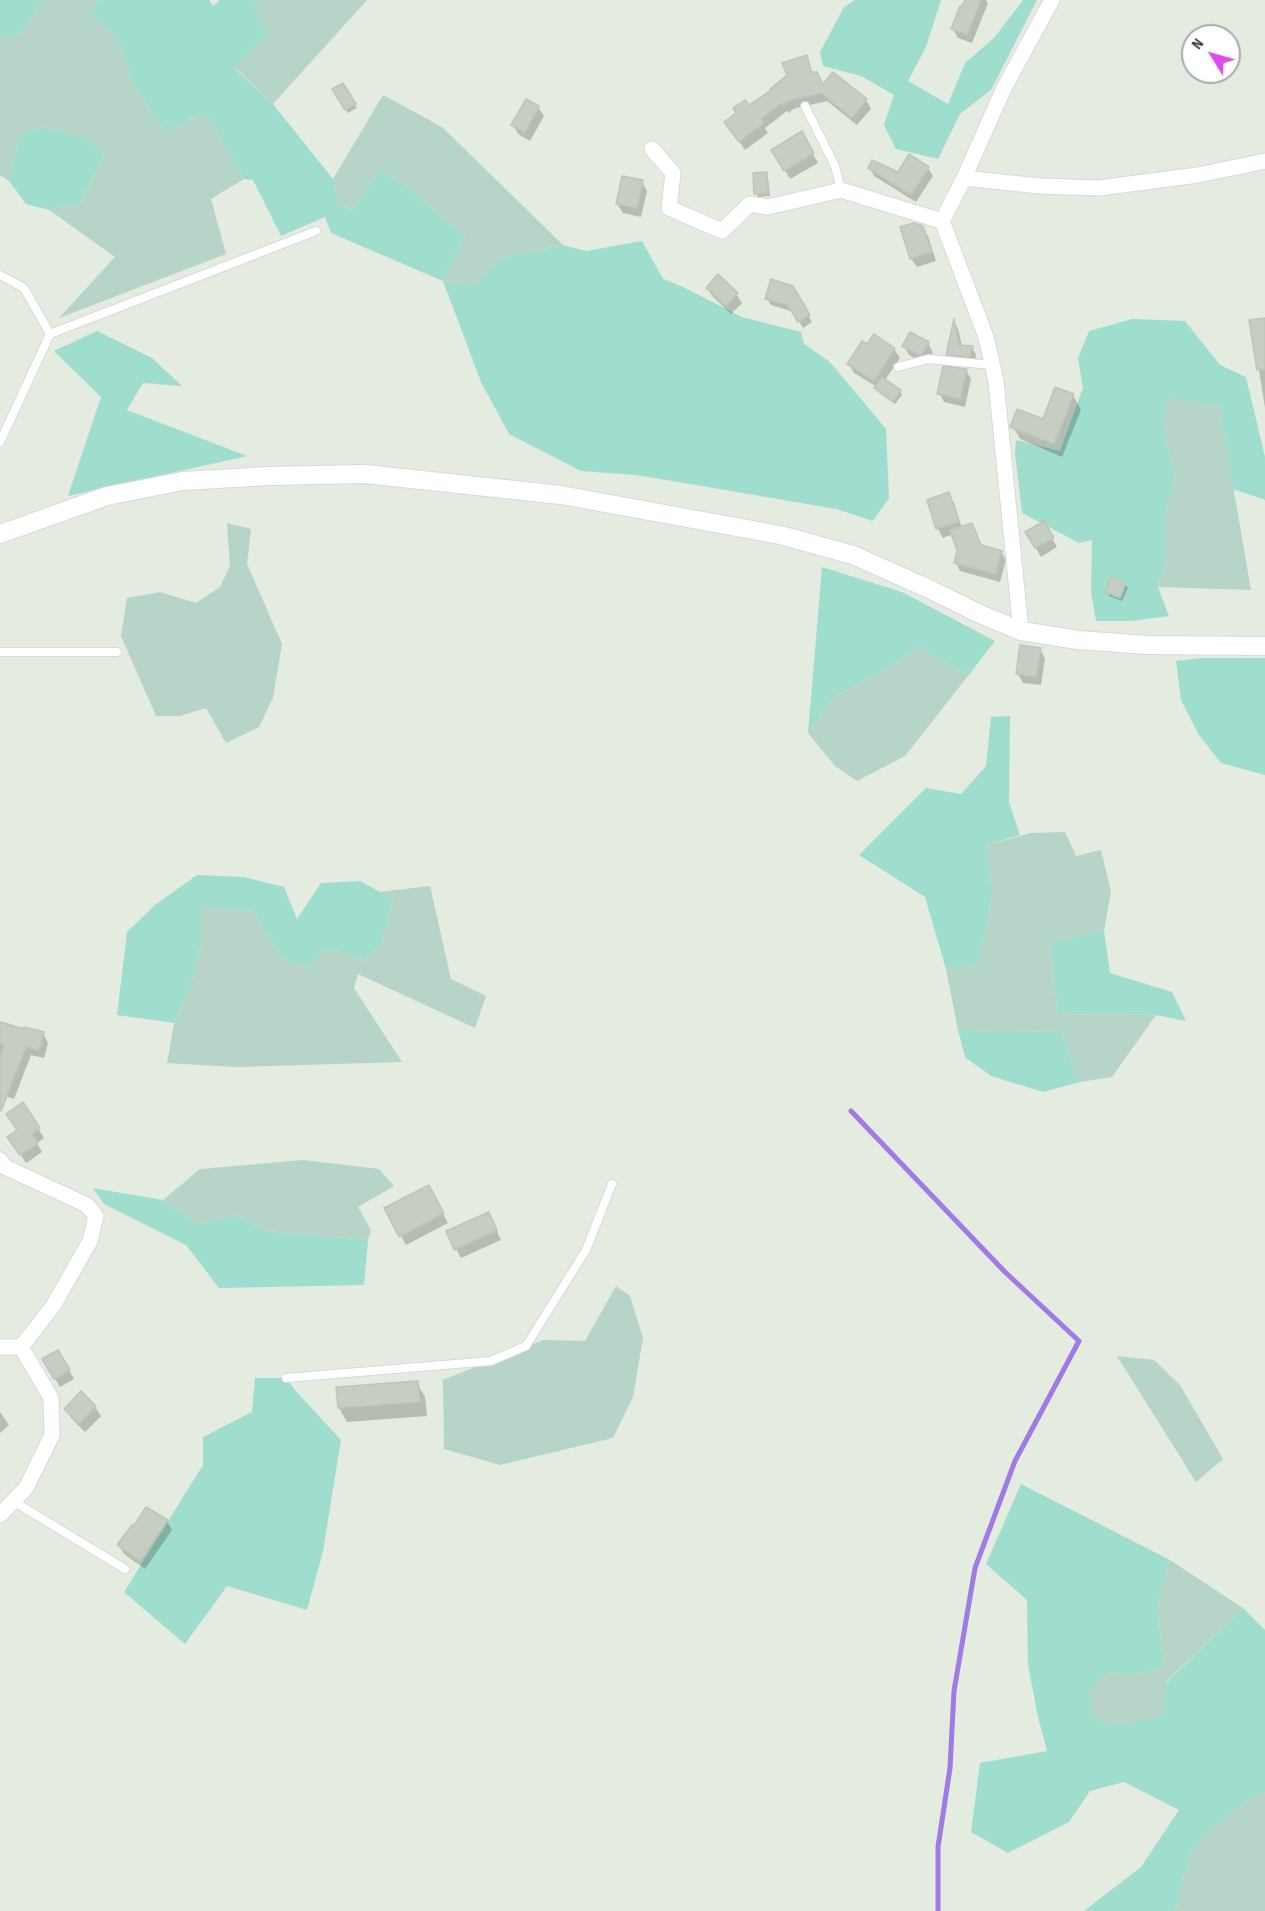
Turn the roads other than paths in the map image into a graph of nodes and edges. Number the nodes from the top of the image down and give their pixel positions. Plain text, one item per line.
1 (1052, 0) edge
2 (805, 106) dead end
3 (652, 149) dead end
4 (1265, 161) edge
5 (964, 178) junction
6 (841, 190) junction
7 (942, 221) junction
8 (316, 231) dead end
9 (0, 275) edge
10 (50, 334) junction
11 (992, 365) junction
12 (898, 367) dead end
13 (0, 442) edge
14 (0, 534) edge
15 (1021, 631) junction
16 (1265, 646) edge
17 (0, 652) edge
18 (117, 652) dead end
19 (2, 1167) edge
20 (612, 1184) dead end
21 (0, 1347) edge
22 (21, 1347) junction
23 (286, 1378) dead end
24 (13, 1501) junction
25 (0, 1515) edge
26 (125, 1569) dead end

1 - 5 street
2 - 6 lane
3 - 6 street
4 - 5 street
5 - 7 street
6 - 7 street
7 - 11 street
8 - 10 lane
9 - 10 lane
10 - 13 lane
11 - 12 lane
11 - 15 street
14 - 15 street
15 - 16 street
17 - 18 lane
19 - 22 street
20 - 23 lane
21 - 22 street
22 - 24 street
24 - 25 street
24 - 26 lane

